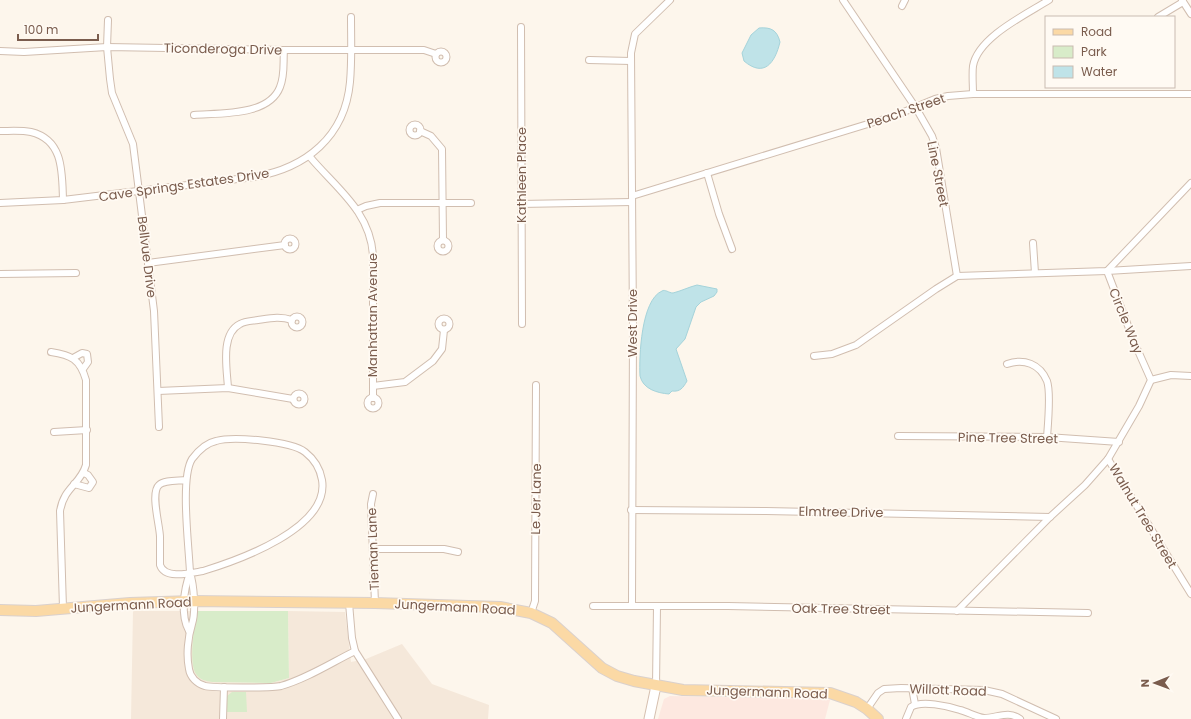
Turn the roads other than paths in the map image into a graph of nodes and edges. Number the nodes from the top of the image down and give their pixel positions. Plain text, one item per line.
1 (670, 0) edge
2 (843, 0) edge
3 (1049, 0) edge
4 (1182, 1) edge
5 (1191, 14) edge
6 (1160, 16) edge
7 (351, 17) dead end
8 (108, 20) dead end
9 (521, 27) dead end
10 (107, 47) junction
11 (284, 50) junction
12 (351, 50) junction
13 (0, 51) edge
14 (436, 54) dead end
15 (589, 60) dead end
16 (631, 61) junction
17 (1108, 90) edge
18 (973, 94) junction
19 (1191, 94) edge
20 (916, 108) junction
21 (194, 115) dead end
22 (0, 131) edge
23 (420, 131) dead end
24 (310, 157) junction
25 (707, 173) junction
26 (1191, 183) edge
27 (139, 192) junction
28 (632, 199) junction
29 (63, 200) junction
30 (0, 203) edge
31 (444, 203) junction
32 (471, 203) dead end
33 (520, 204) junction
34 (357, 210) junction
35 (443, 240) dead end
36 (1033, 243) dead end
37 (285, 245) dead end
38 (732, 249) dead end
39 (148, 263) junction
40 (1191, 266) edge
41 (1107, 272) junction
42 (76, 273) dead end
43 (1035, 273) junction
44 (0, 274) edge
45 (957, 276) junction
46 (292, 320) dead end
47 (522, 324) dead end
48 (444, 330) dead end
49 (51, 352) dead end
50 (814, 356) dead end
51 (73, 358) junction
52 (1007, 364) dead end
53 (83, 369) junction
54 (1191, 376) edge
55 (1151, 380) junction
56 (536, 385) dead end
57 (373, 386) junction
58 (228, 388) junction
59 (158, 391) junction
60 (372, 398) dead end
61 (293, 399) dead end
62 (159, 427) dead end
63 (87, 430) junction
64 (54, 432) dead end
65 (898, 436) dead end
66 (1047, 437) junction
67 (1119, 442) junction
68 (1108, 459) junction
69 (84, 473) junction
70 (186, 480) junction
71 (74, 484) junction
72 (372, 494) dead end
73 (631, 510) junction
74 (1050, 517) junction
75 (373, 549) junction
76 (458, 552) dead end
77 (190, 573) junction
78 (1191, 594) edge
79 (189, 601) junction
80 (349, 603) junction
81 (375, 603) junction
82 (632, 605) junction
83 (593, 606) dead end
84 (657, 606) junction
85 (63, 608) junction
86 (0, 610) edge
87 (958, 611) junction
88 (531, 613) junction
89 (1088, 613) dead end
90 (355, 651) junction
91 (656, 686) junction
92 (224, 687) junction
93 (912, 688) junction
94 (915, 704) junction
95 (867, 709) junction
96 (223, 719) edge
97 (398, 719) edge
98 (649, 719) edge
99 (878, 719) edge
100 (906, 719) edge
101 (1020, 719) edge
102 (1056, 719) edge

1 - 16 street, West Drive
2 - 20 street, Line Street
3 - 18 street
4 - 5 street
4 - 6 street
7 - 12 street, Cave Springs Estates Drive
8 - 10 street, Bellvue Drive
9 - 33 street, Kathleen Place
10 - 11 street, Ticonderoga Drive
10 - 13 street, Ticonderoga Drive
10 - 27 street, Bellvue Drive
11 - 12 street, Ticonderoga Drive
11 - 21 street
12 - 14 street, Ticonderoga Drive
12 - 24 street, Cave Springs Estates Drive
15 - 16 street
16 - 28 street, West Drive
17 - 18 street, Peach Street
17 - 19 street, Peach Street
18 - 20 street, Peach Street
20 - 25 street, Peach Street
20 - 45 street, Line Street
22 - 29 street
23 - 31 street
24 - 27 street, Cave Springs Estates Drive
24 - 34 street, Manhattan Avenue
25 - 28 street, Peach Street
25 - 38 street
26 - 41 street
27 - 29 street, Cave Springs Estates Drive
27 - 39 street, Bellvue Drive
28 - 33 street, Peach Street
28 - 73 street, West Drive
29 - 30 street, Cave Springs Estates Drive
31 - 32 street
31 - 34 street
31 - 35 street
33 - 47 street, Kathleen Place
34 - 57 street, Manhattan Avenue
36 - 43 street
37 - 39 street
39 - 59 street, Bellvue Drive
40 - 41 street
41 - 43 street, Circle Way
41 - 55 street, Circle Way
42 - 44 street
43 - 45 street, Circle Way
45 - 50 street, Circle Way
46 - 58 street
48 - 57 street
49 - 51 street
51 - 53 street
51 - 53 street
52 - 66 street
53 - 63 street
54 - 55 street
55 - 67 street
56 - 88 street, Le Jer Lane
57 - 60 street, Manhattan Avenue
58 - 59 street
58 - 61 street
59 - 62 street, Bellvue Drive
63 - 64 street
63 - 69 street
65 - 66 street, Pine Tree Street
66 - 67 street, Pine Tree Street
67 - 68 street
68 - 74 street
68 - 78 street, Walnut Tree Street
69 - 71 street
69 - 71 street
70 - 77 street
70 - 77 street
70 - 77 street
71 - 85 street
72 - 75 street, Tieman Lane
73 - 74 street, Elmtree Drive
73 - 82 street, West Drive
74 - 87 street
75 - 76 street
75 - 81 street, Tieman Lane
77 - 79 street
79 - 80 main road, Jungermann Road
79 - 85 main road, Jungermann Road
79 - 92 street
80 - 81 main road, Jungermann Road
80 - 90 street
81 - 88 main road, Jungermann Road
82 - 83 street, Oak Tree Street
82 - 84 street, Oak Tree Street
84 - 87 street, Oak Tree Street
84 - 91 street
85 - 86 main road, Jungermann Road
87 - 89 street, Oak Tree Street
88 - 91 main road, Jungermann Road
90 - 92 street
90 - 97 street
91 - 95 main road, Jungermann Road
91 - 98 street
92 - 96 street
93 - 94 street
93 - 95 street, Willott Road
93 - 102 street, Willott Road
94 - 100 street
94 - 101 street
95 - 99 main road, Jungermann Road

